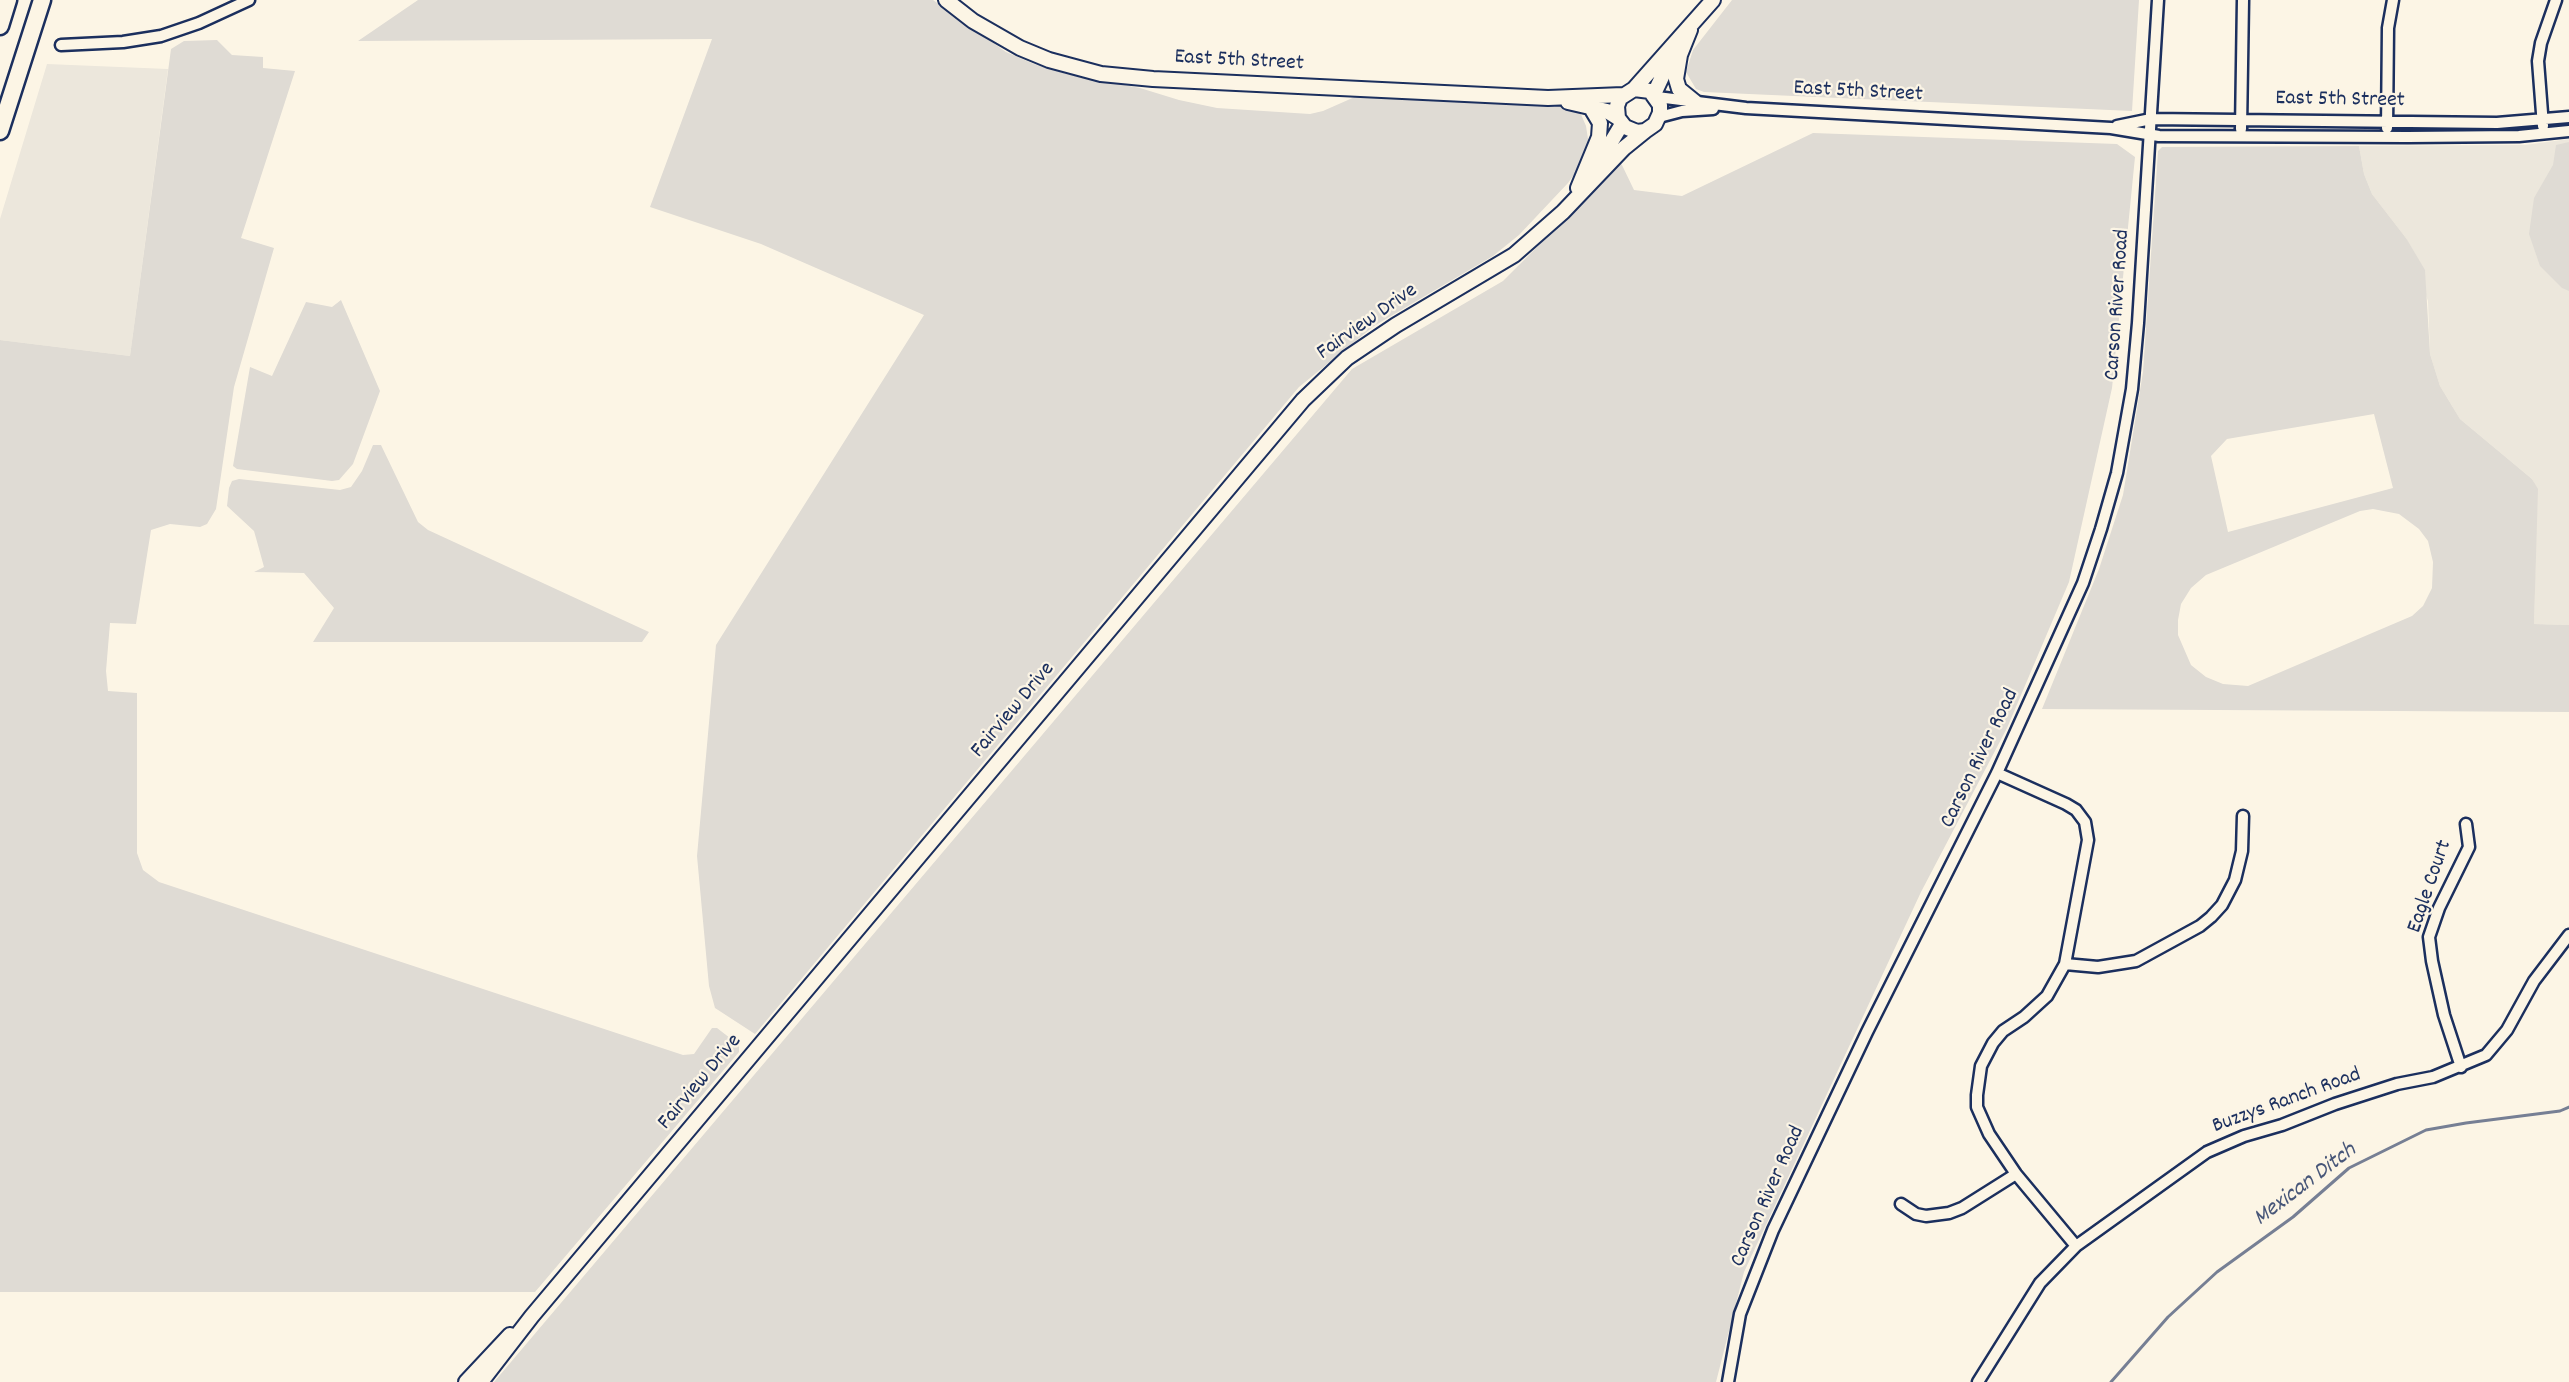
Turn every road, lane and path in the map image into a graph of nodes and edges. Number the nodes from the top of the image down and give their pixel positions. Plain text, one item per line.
1 (8, 0) edge
2 (42, 0) edge
3 (249, 0) edge
4 (946, 0) edge
5 (1713, 0) edge
6 (2158, 0) edge
7 (2243, 0) edge
8 (2393, 0) edge
9 (2556, 0) edge
10 (0, 26) edge
11 (1689, 26) junction
12 (61, 45) dead end
13 (1628, 92) junction
14 (1655, 96) junction
15 (1548, 98) junction
16 (1695, 102) junction
17 (1591, 108) junction
18 (1746, 108) junction
19 (1659, 117) junction
20 (2569, 117) edge
21 (2543, 119) junction
22 (2151, 120) junction
23 (1620, 121) junction
24 (2241, 121) junction
25 (2387, 122) junction
26 (2111, 128) junction
27 (0, 131) edge
28 (1645, 131) junction
29 (2569, 131) edge
30 (2150, 134) junction
31 (2543, 134) junction
32 (2240, 136) junction
33 (2387, 136) junction
34 (1577, 195) junction
35 (1997, 773) junction
36 (2243, 816) dead end
37 (2466, 824) dead end
38 (2569, 935) edge
39 (2065, 964) junction
40 (2461, 1067) junction
41 (2016, 1174) junction
42 (1901, 1204) dead end
43 (2076, 1246) junction
44 (532, 1316) junction
45 (466, 1382) edge
46 (481, 1382) edge
47 (1728, 1382) edge
48 (1978, 1382) edge

1 - 10 highway
2 - 27 highway
3 - 12 street
4 - 15 main road, East 5th Street
5 - 11 main road
6 - 22 street, Carson River Road
7 - 24 street
8 - 25 street
9 - 21 street
11 - 13 main road
11 - 14 main road
11 - 16 main road
13 - 14 main road
13 - 15 main road, East 5th Street
13 - 23 main road
14 - 16 street, East 5th Street
14 - 19 main road
15 - 17 main road, East 5th Street
16 - 18 street, East 5th Street
17 - 23 main road, East 5th Street
17 - 34 main road
18 - 19 street, East 5th Street
18 - 26 street, East 5th Street
19 - 28 main road
20 - 21 street, East 5th Street
21 - 25 street, East 5th Street
21 - 31 street
22 - 24 street, East 5th Street
22 - 26 street, East 5th Street
22 - 30 street, Carson River Road
23 - 28 main road
23 - 34 main road, Fairview Drive
24 - 25 street, East 5th Street
24 - 32 street
25 - 33 street
26 - 30 street, East 5th Street
28 - 34 main road, Fairview Drive
29 - 31 street, East 5th Street
30 - 32 street, East 5th Street
30 - 35 street, Carson River Road
31 - 33 street, East 5th Street
32 - 33 street, East 5th Street
34 - 44 main road, Fairview Drive
35 - 39 street
35 - 47 street, Carson River Road
36 - 39 street
37 - 40 street, Eagle Court
38 - 40 street, Buzzys Ranch Road
39 - 41 street
40 - 43 street, Buzzys Ranch Road
41 - 42 street
41 - 43 street
43 - 48 street, Buzzys Ranch Road
44 - 45 main road, Fairview Drive
44 - 46 main road, Fairview Drive

